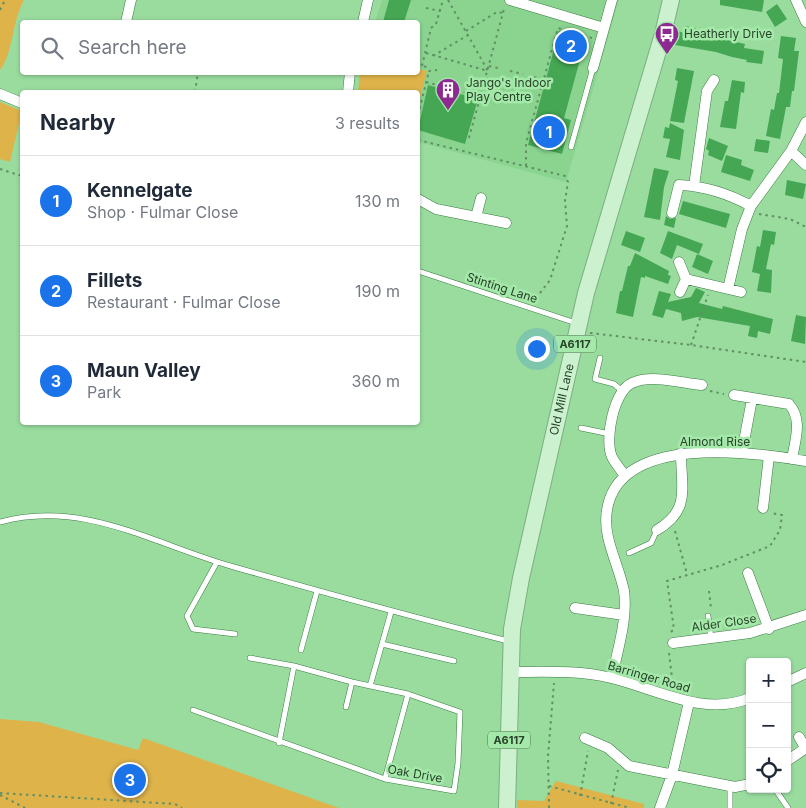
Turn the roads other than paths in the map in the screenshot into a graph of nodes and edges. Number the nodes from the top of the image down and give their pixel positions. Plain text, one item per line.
1 (131, 0) edge
2 (368, 0) edge
3 (612, 0) edge
4 (671, 0) edge
5 (796, 0) edge
6 (507, 4) edge
7 (126, 20) edge
8 (363, 20) edge
9 (806, 22) edge
10 (604, 28) junction
11 (593, 68) joint
12 (350, 75) edge
13 (714, 80) dead end
14 (348, 90) edge
15 (0, 94) edge
16 (20, 103) edge
17 (806, 122) edge
18 (571, 147) dead end
19 (792, 151) junction
20 (806, 165) edge
21 (694, 186) junction
22 (481, 198) dead end
23 (420, 200) edge
24 (750, 209) junction
25 (672, 213) dead end
26 (476, 217) junction
27 (506, 223) dead end
28 (678, 262) dead end
29 (420, 272) edge
30 (686, 279) junction
31 (728, 289) junction
32 (680, 292) dead end
33 (741, 292) dead end
34 (579, 328) junction
35 (600, 358) dead end
36 (702, 385) dead end
37 (622, 390) junction
38 (731, 395) road end
39 (752, 398) junction
40 (581, 428) dead end
41 (610, 434) junction
42 (742, 452) junction
43 (681, 453) junction
44 (769, 456) junction
45 (792, 459) junction
46 (806, 461) edge
47 (625, 476) junction
48 (763, 505) road end
49 (0, 522) edge
50 (657, 530) joint
51 (629, 552) dead end
52 (217, 562) junction
53 (748, 573) dead end
54 (317, 591) junction
55 (575, 608) dead end
56 (391, 612) junction
57 (624, 615) junction
58 (708, 616) road end
59 (806, 616) edge
60 (769, 628) junction
61 (235, 634) dead end
62 (711, 638) junction
63 (512, 642) junction
64 (670, 643) road end
65 (382, 644) junction
66 (301, 650) dead end
67 (250, 658) dead end
68 (454, 662) dead end
69 (294, 666) junction
70 (511, 672) junction
71 (806, 673) edge
72 (612, 678) junction
73 (791, 680) edge
74 (352, 682) junction
75 (370, 686) junction
76 (408, 694) junction
77 (746, 700) edge
78 (689, 702) junction
79 (346, 707) dead end
80 (193, 710) dead end
81 (799, 737) dead end
82 (585, 738) dead end
83 (279, 743) junction
84 (806, 749) edge
85 (791, 758) edge
86 (672, 775) junction
87 (385, 779) junction
88 (746, 784) edge
89 (730, 786) junction
90 (778, 793) edge
91 (507, 808) edge
92 (660, 808) edge
93 (730, 808) edge
94 (788, 808) edge

1 - 7 street
2 - 8 street
3 - 10 street
4 - 34 main road, Old Mill Lane / A6117
5 - 9 street
6 - 10 street
10 - 11 street
11 - 18 lane
12 - 14 street
13 - 21 street
15 - 16 street
17 - 19 street
19 - 20 street
19 - 24 street
21 - 24 street
21 - 25 street
22 - 26 street
23 - 26 street
24 - 31 street
26 - 27 street
28 - 30 street
29 - 34 lane, Stinting Lane
30 - 31 street
30 - 32 street
31 - 33 street
34 - 63 main road, Old Mill Lane / A6117
35 - 37 lane
36 - 37 street
37 - 41 street
38 - 39 street
39 - 42 street
39 - 45 street
40 - 41 lane
41 - 47 street
42 - 43 street, Almond Rise
42 - 44 street, Almond Rise
43 - 47 street, Almond Rise
43 - 50 street
44 - 45 street, Almond Rise
44 - 48 street
45 - 46 street, Almond Rise
47 - 57 street, Almond Rise
49 - 52 lane
50 - 51 lane
52 - 54 lane
52 - 61 lane
53 - 60 street
54 - 56 lane
54 - 66 lane
55 - 57 street
56 - 63 lane
56 - 65 lane
57 - 72 street, Almond Rise
58 - 62 lane
59 - 60 street, Alder Close
60 - 62 street, Alder Close
62 - 64 street, Alder Close
63 - 70 main road, Old Mill Lane / A6117
65 - 68 lane
65 - 75 lane
67 - 69 lane, Oak Drive
69 - 74 lane, Oak Drive
69 - 83 lane
70 - 72 street, Barringer Road
70 - 91 main road, Old Mill Lane / A6117
71 - 73 street
72 - 78 street, Barringer Road
74 - 75 lane, Oak Drive
74 - 79 lane
75 - 76 lane, Oak Drive
76 - 87 lane
76 - 87 lane, Oak Drive
77 - 78 street, Barringer Road
78 - 86 street
80 - 83 lane, Oak Drive
81 - 84 street
82 - 86 street
83 - 87 lane, Oak Drive
84 - 85 street
86 - 89 street
86 - 92 street
88 - 89 street
89 - 93 lane
90 - 94 lane

